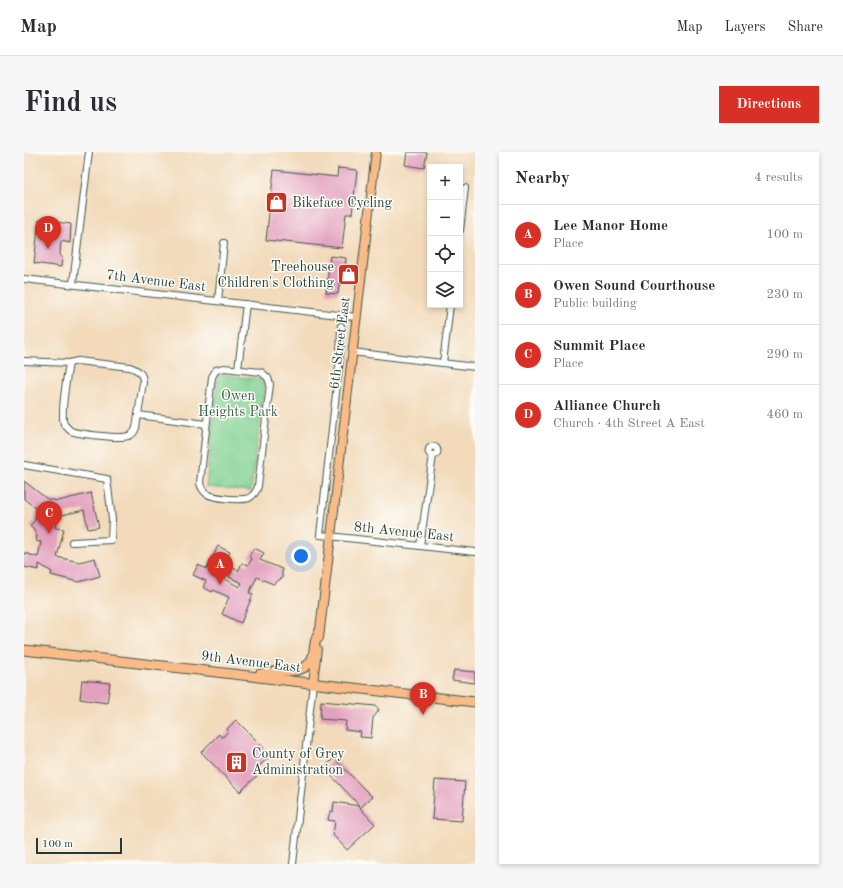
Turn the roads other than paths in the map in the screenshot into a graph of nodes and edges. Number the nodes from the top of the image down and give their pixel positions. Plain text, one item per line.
1 (89, 152) edge
2 (376, 152) edge
3 (465, 188) dead end
4 (463, 205) edge
5 (224, 243) dead end
6 (24, 278) edge
7 (73, 283) junction
8 (218, 301) junction
9 (246, 304) junction
10 (450, 308) edge
11 (356, 317) junction
12 (341, 326) dead end
13 (352, 352) junction
14 (24, 361) edge
15 (69, 363) junction
16 (443, 363) junction
17 (475, 367) edge
18 (238, 369) junction
19 (337, 383) junction
20 (348, 384) junction
21 (138, 415) junction
22 (206, 424) junction
23 (330, 443) junction
24 (341, 445) junction
25 (433, 455) dead end
26 (24, 465) edge
27 (330, 536) junction
28 (72, 542) dead end
29 (420, 546) junction
30 (475, 552) edge
31 (319, 632) junction
32 (24, 650) edge
33 (251, 676) junction
34 (314, 683) junction
35 (475, 702) edge
36 (293, 864) edge

1 - 7 street
2 - 11 main road, 6th Street East
3 - 4 street
5 - 8 street
6 - 7 street, 7th Avenue East
7 - 8 street, 7th Avenue East
8 - 9 street, 7th Avenue East
9 - 11 street, 7th Avenue East
9 - 18 street
10 - 16 street
11 - 13 main road, 6th Street East
12 - 19 street, 6th Street East
13 - 16 street
13 - 20 main road, 6th Street East
14 - 15 street
15 - 21 street
15 - 21 street
16 - 17 street
18 - 22 street
18 - 22 street
19 - 20 street
19 - 23 street, 6th Street East
20 - 24 main road, 6th Street East
21 - 22 street
23 - 24 street
23 - 27 street, 6th Street East
24 - 27 main road, 6th Street East
25 - 29 street
26 - 28 street
27 - 29 street, 8th Avenue East
27 - 31 main road, 6th Street East
29 - 30 street, 8th Avenue East
31 - 33 highway
31 - 34 main road, 6th Street East
32 - 33 highway, 9th Avenue East
33 - 34 highway, 9th Avenue East
34 - 35 highway, 9th Avenue East
34 - 36 street, 6th Street East

